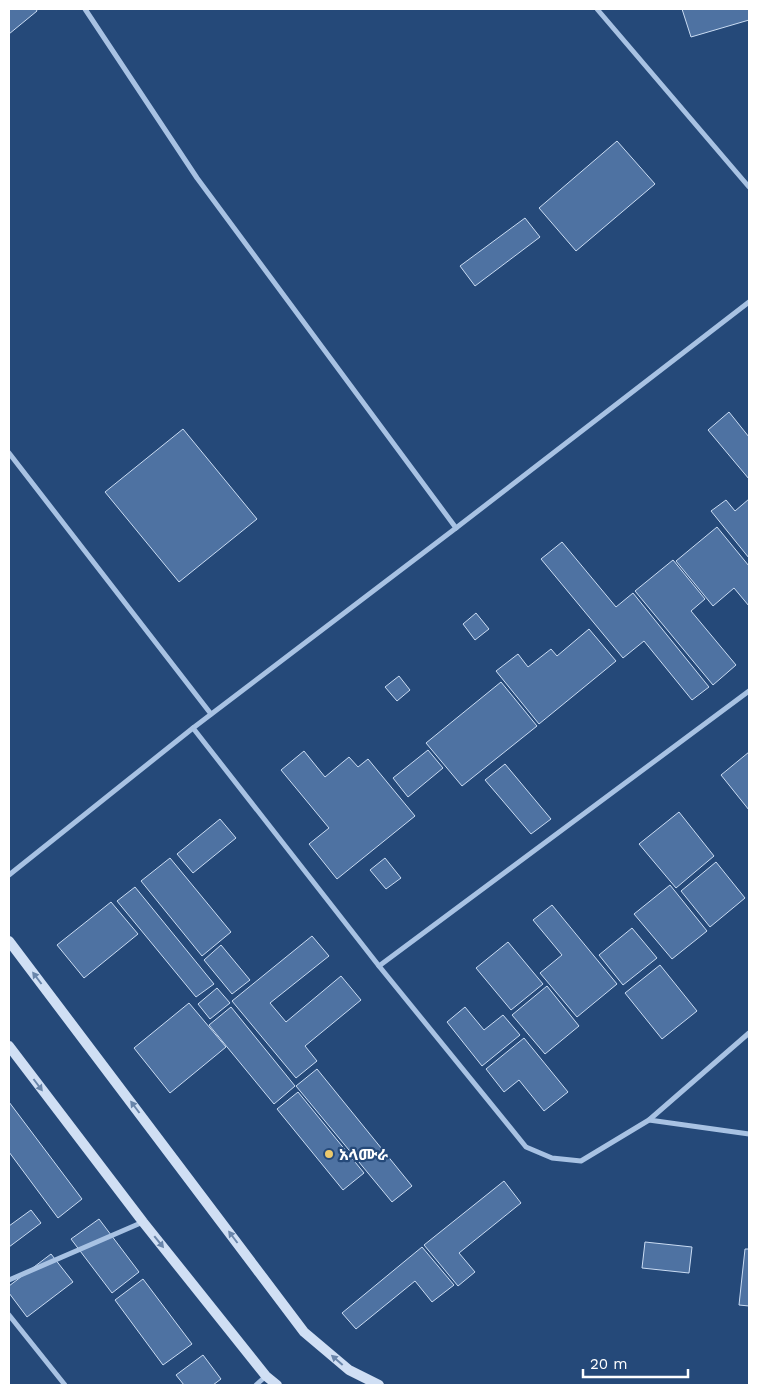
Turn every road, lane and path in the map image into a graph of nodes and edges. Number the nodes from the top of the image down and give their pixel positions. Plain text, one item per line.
1 (93, 9) edge
2 (597, 9) edge
3 (86, 11) edge
4 (749, 187) edge
5 (749, 302) edge
6 (9, 453) edge
7 (456, 528) junction
8 (749, 691) edge
9 (211, 714) junction
10 (193, 728) junction
11 (9, 875) edge
12 (9, 941) edge
13 (379, 966) junction
14 (749, 1034) edge
15 (9, 1046) edge
16 (649, 1120) junction
17 (749, 1134) edge
18 (143, 1222) junction
19 (9, 1280) edge
20 (9, 1315) edge
21 (266, 1376) junction
22 (65, 1385) edge
23 (256, 1385) edge
24 (277, 1385) edge
25 (379, 1385) edge

1 - 3 street
2 - 4 street
3 - 7 street
5 - 7 street
6 - 9 street
7 - 9 street
8 - 13 street
9 - 10 street
10 - 11 street
10 - 13 street
25 -> 12 main road
13 - 16 street
14 - 16 street
15 -> 18 main road
16 - 17 street
18 - 19 street
18 -> 21 main road
20 - 22 street
21 - 23 street
21 - 24 main road

